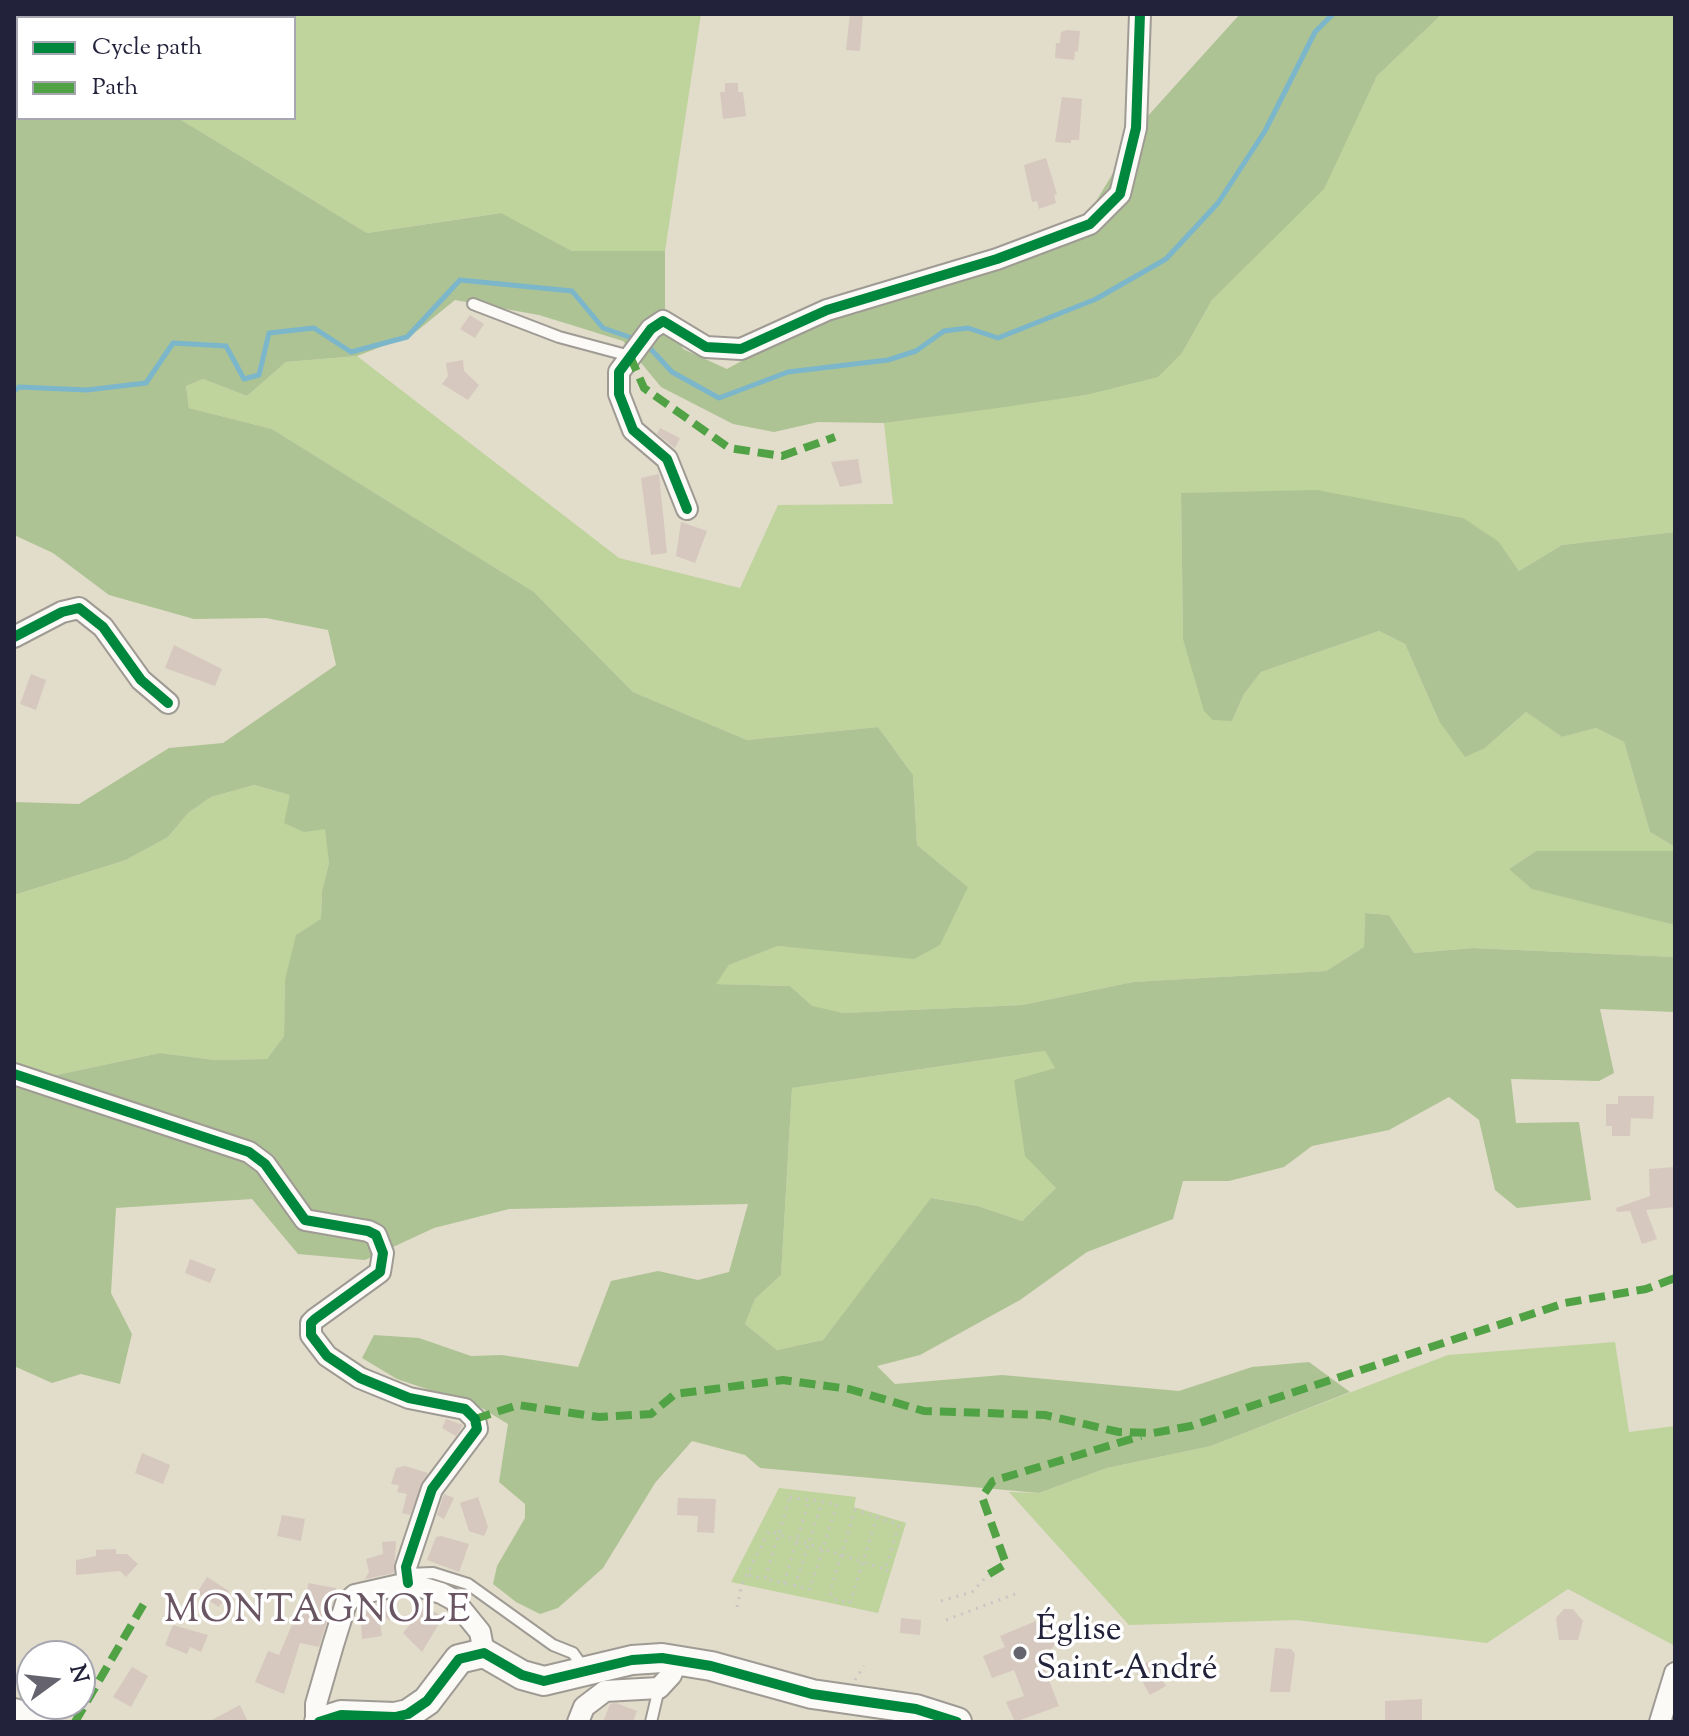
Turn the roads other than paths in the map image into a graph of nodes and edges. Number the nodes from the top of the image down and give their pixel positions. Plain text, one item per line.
1 (1140, 14) edge
2 (473, 304) dead end
3 (632, 352) junction
4 (687, 509) dead end
5 (14, 637) edge
6 (168, 703) dead end
7 (14, 1074) edge
8 (407, 1578) junction
9 (484, 1653) junction
10 (677, 1661) junction
11 (585, 1671) junction
12 (1675, 1673) edge
13 (659, 1688) junction
14 (14, 1713) edge
15 (947, 1720) edge
16 (39, 1722) edge
17 (317, 1722) edge
18 (578, 1722) edge
19 (651, 1722) edge
20 (1660, 1722) edge

1 - 3 street
2 - 3 lane
3 - 4 street
5 - 6 street
7 - 8 street
8 - 9 street
8 - 11 lane
8 - 17 street
9 - 11 street
9 - 17 street
10 - 11 street
10 - 13 street
10 - 15 street
12 - 20 street
13 - 18 street
13 - 19 lane
14 - 16 street

